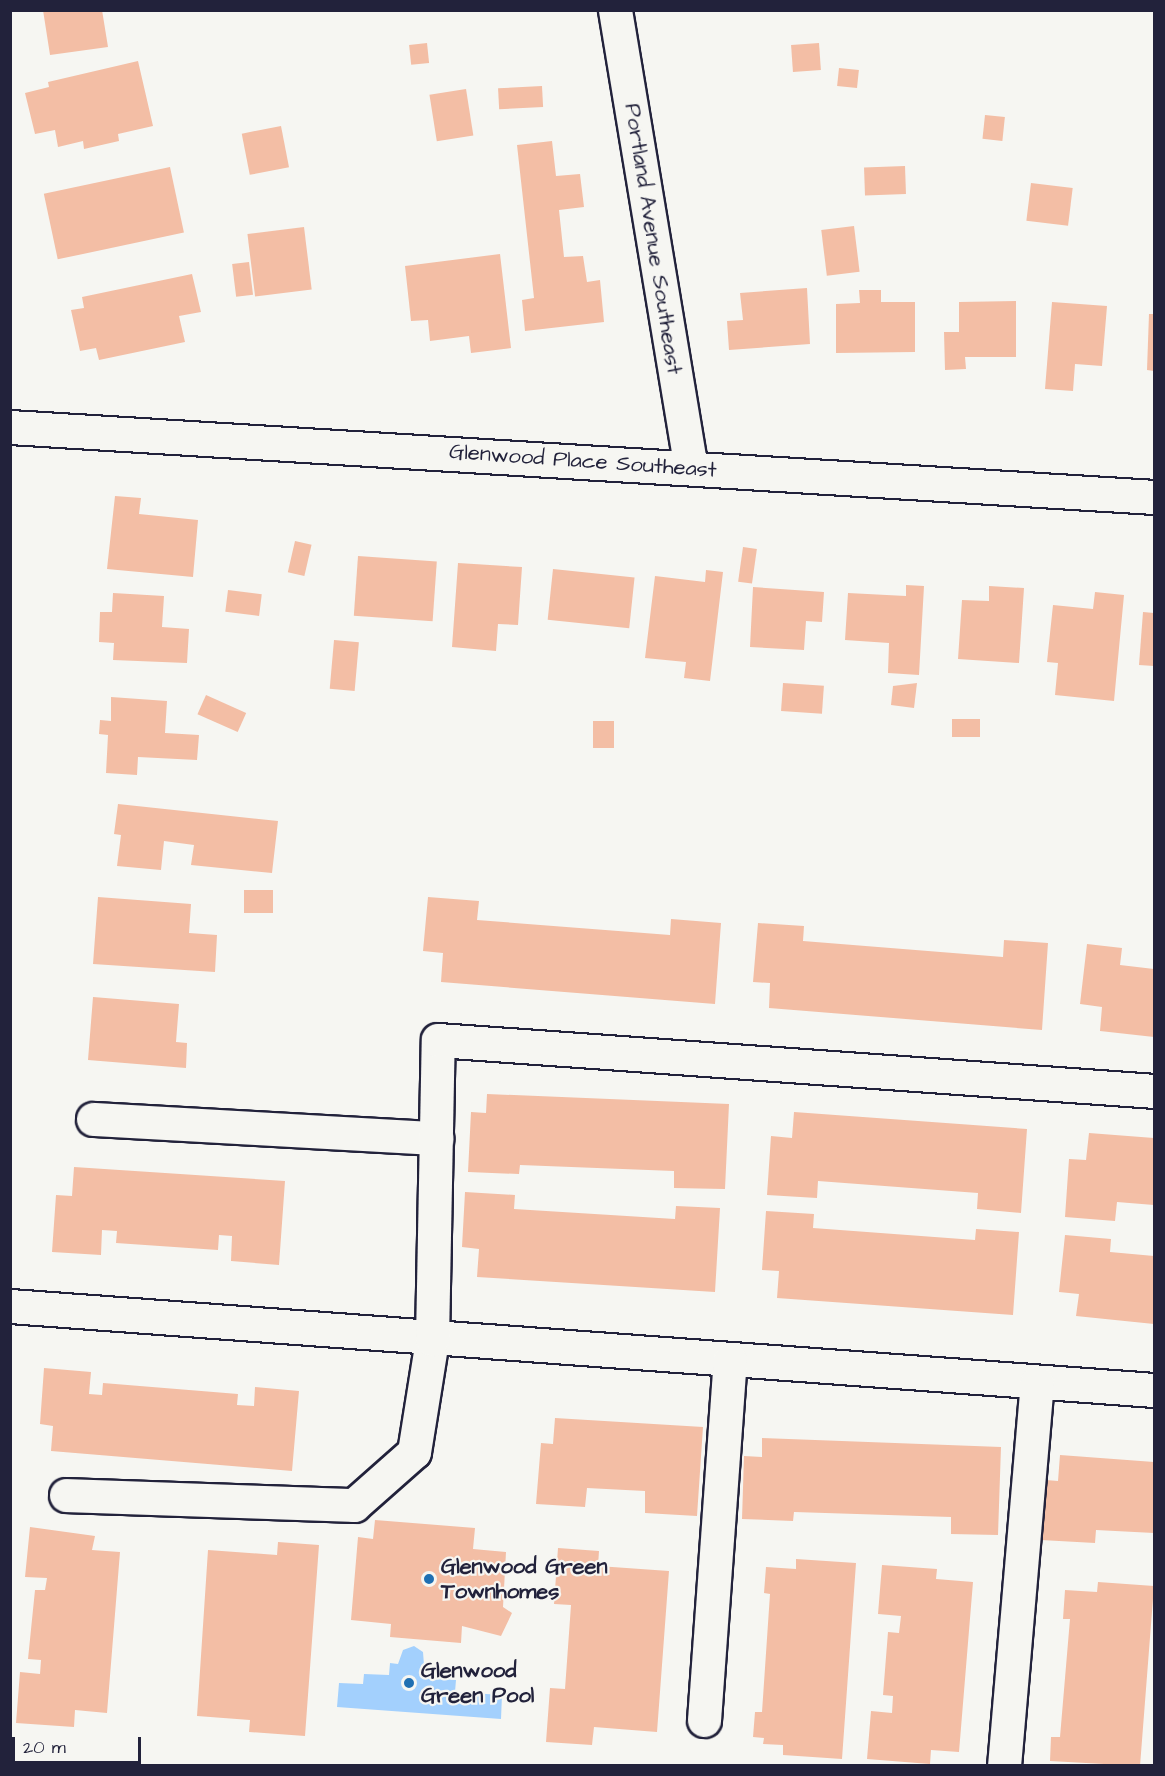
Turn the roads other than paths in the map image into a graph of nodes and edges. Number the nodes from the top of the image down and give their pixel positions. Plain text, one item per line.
1 (615, 10) edge
2 (10, 427) edge
3 (691, 467) junction
4 (1155, 497) edge
5 (1155, 1090) edge
6 (93, 1119) dead end
7 (436, 1138) junction
8 (10, 1306) edge
9 (432, 1339) junction
10 (730, 1360) junction
11 (1036, 1382) junction
12 (1155, 1390) edge
13 (66, 1495) dead end
14 (704, 1720) dead end
15 (1004, 1766) edge

1 - 3 street, Portland Avenue Southeast
2 - 3 street, Glenwood Place Southeast
3 - 4 street, Glenwood Place Southeast
5 - 7 street
6 - 7 street
7 - 9 street
8 - 9 street
9 - 10 street
9 - 13 street
10 - 11 street
10 - 14 street
11 - 12 street
11 - 15 street

